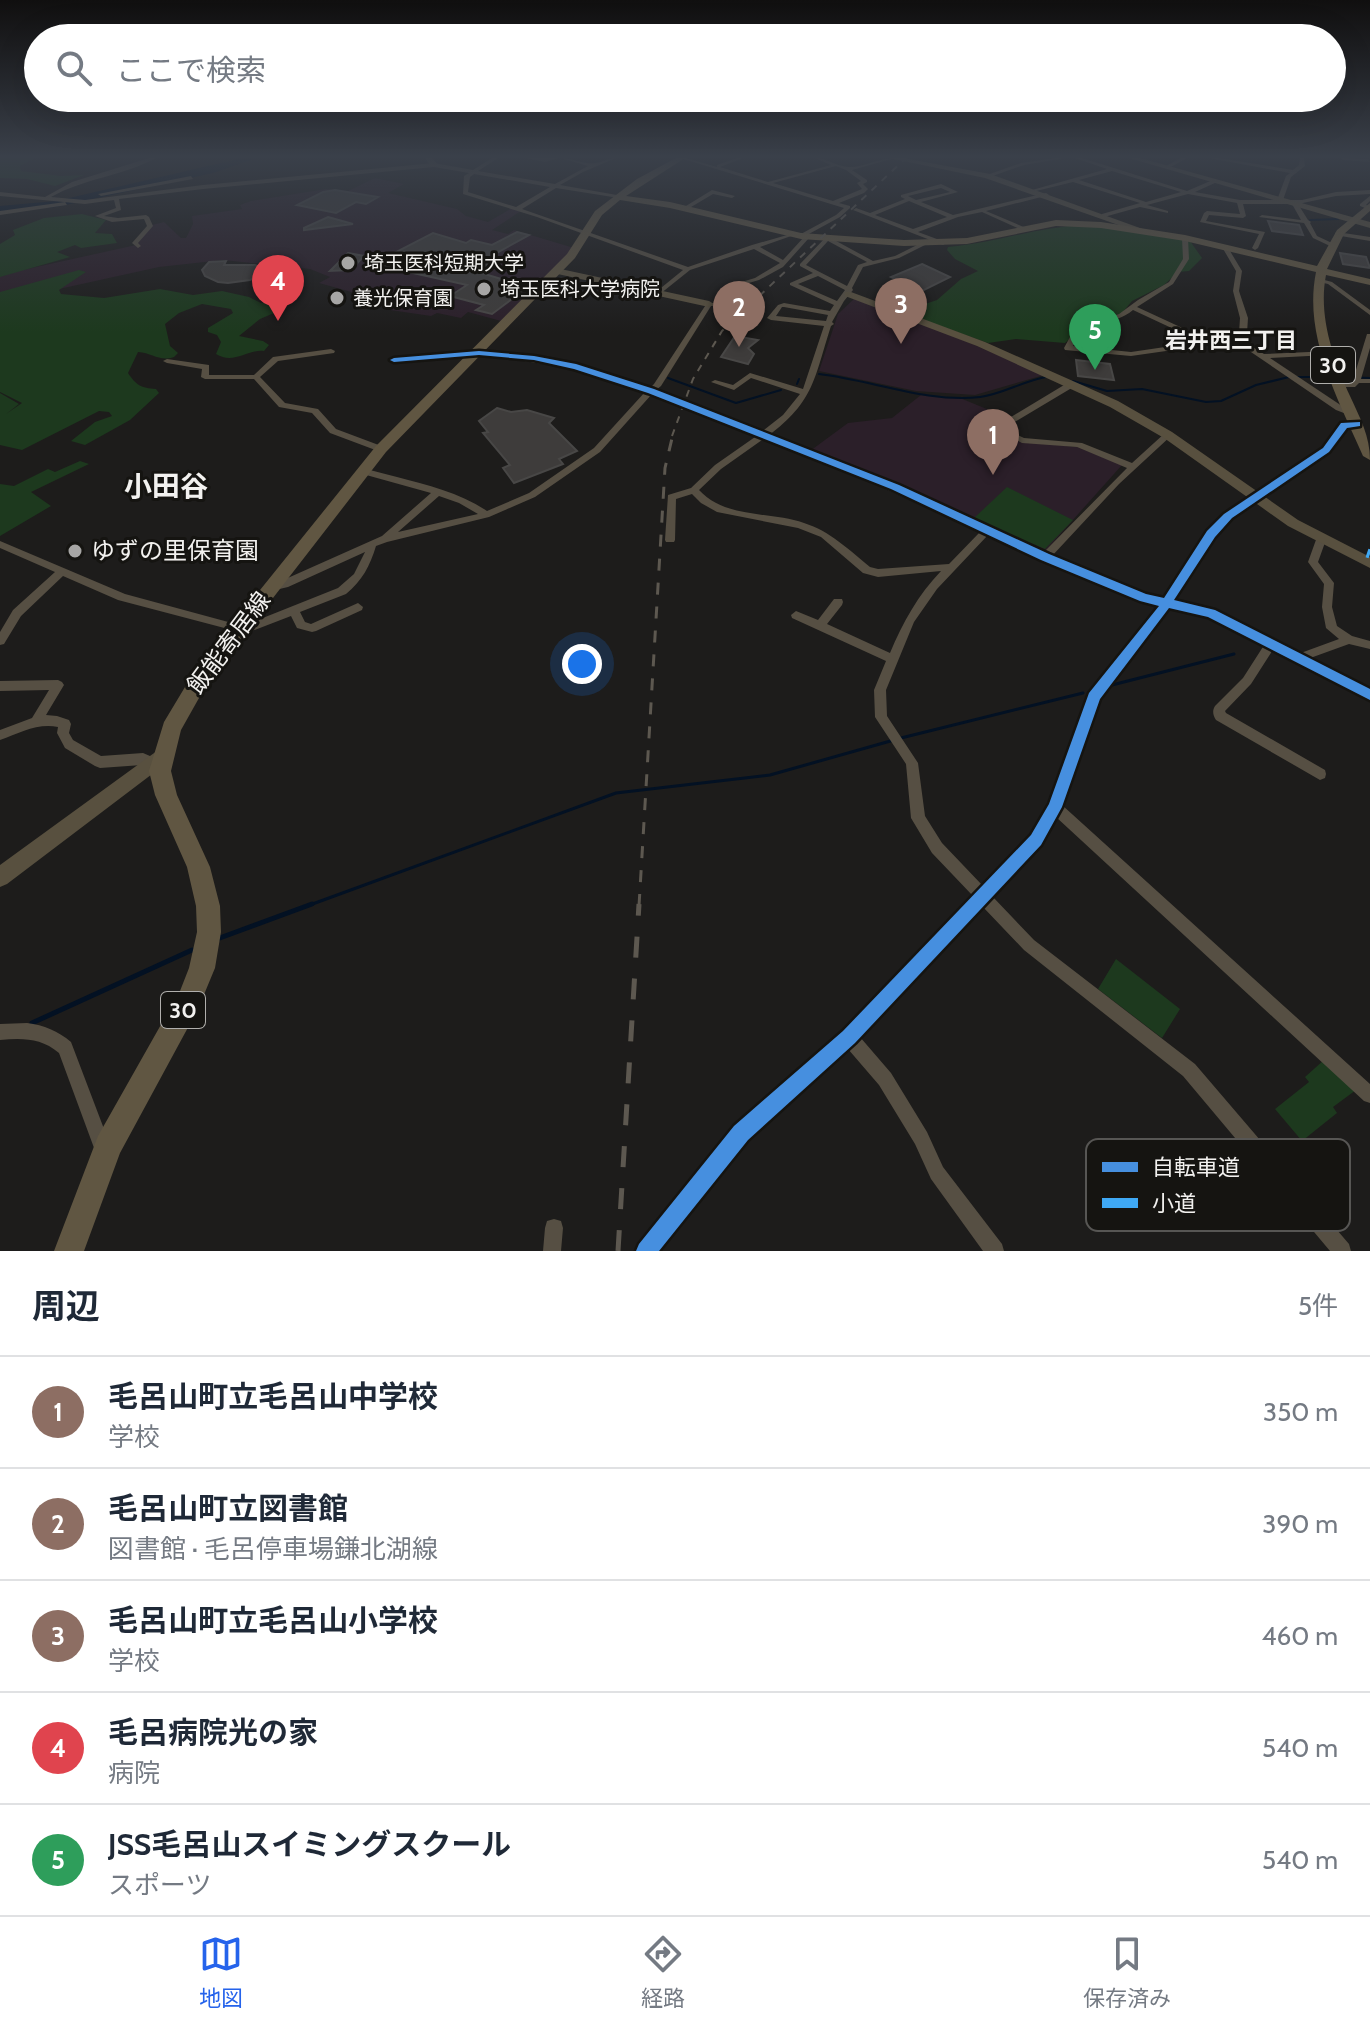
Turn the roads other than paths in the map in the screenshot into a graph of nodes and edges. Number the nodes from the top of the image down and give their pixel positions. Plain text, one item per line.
1 (99, 216) edge
2 (136, 216) edge
3 (141, 216) edge
4 (538, 216) edge
5 (596, 216) edge
6 (717, 216) edge
7 (837, 216) edge
8 (875, 216) edge
9 (957, 216) edge
10 (983, 216) edge
11 (994, 216) edge
12 (1099, 216) edge
13 (1112, 216) edge
14 (1205, 216) edge
15 (1304, 216) edge
16 (1337, 216) edge
17 (1355, 216) edge
18 (952, 217) joint
19 (1262, 217) dead end
20 (1106, 219) junction
21 (1351, 220) junction
22 (1308, 222) junction
23 (1370, 225) edge
24 (1020, 230) junction
25 (914, 231) junction
26 (586, 233) junction
27 (800, 235) junction
28 (827, 238) junction
29 (1185, 238) junction
30 (1334, 239) junction
31 (1370, 239) edge
32 (925, 243) junction
33 (943, 243) junction
34 (138, 246) dead end
35 (754, 246) junction
36 (1225, 247) junction
37 (1255, 248) dead end
38 (871, 262) junction
39 (785, 263) junction
40 (688, 269) junction
41 (556, 271) junction
42 (816, 274) junction
43 (1318, 275) junction
44 (1370, 282) edge
45 (849, 292) junction
46 (658, 293) junction
47 (709, 304) junction
48 (839, 304) junction
49 (1134, 308) junction
50 (1370, 313) edge
51 (833, 314) junction
52 (830, 324) junction
53 (1370, 336) edge
54 (1248, 345) junction
55 (331, 351) dead end
56 (1328, 353) junction
57 (472, 354) junction
58 (1265, 356) junction
59 (394, 360) dead end
60 (167, 361) dead end
61 (256, 377) junction
62 (1357, 381) junction
63 (1370, 381) edge
64 (715, 382) dead end
65 (1070, 383) junction
66 (1341, 385) junction
67 (651, 391) junction
68 (803, 392) junction
69 (1355, 419) junction
70 (1168, 435) junction
71 (762, 437) junction
72 (381, 449) junction
73 (1370, 456) edge
74 (1133, 467) junction
75 (362, 471) junction
76 (694, 490) junction
77 (436, 493) junction
78 (1257, 495) junction
79 (486, 515) junction
80 (987, 530) junction
81 (1322, 537) junction
82 (384, 539) junction
83 (670, 540) dead end
84 (0, 544) edge
85 (372, 544) junction
86 (1045, 557) junction
87 (1370, 563) edge
88 (950, 567) junction
89 (60, 573) junction
90 (270, 587) junction
91 (838, 602) dead end
92 (1166, 604) junction
93 (358, 607) dead end
94 (293, 610) junction
95 (796, 615) dead end
96 (820, 626) junction
97 (237, 631) junction
98 (1349, 640) junction
99 (0, 641) edge
100 (1272, 642) junction
101 (1370, 645) edge
102 (1302, 657) junction
103 (891, 658) junction
104 (0, 686) edge
105 (1370, 695) edge
106 (37, 720) junction
107 (0, 735) edge
108 (156, 759) junction
109 (1320, 774) dead end
110 (1055, 807) junction
111 (0, 877) edge
112 (982, 898) junction
113 (0, 1032) edge
114 (849, 1037) junction
115 (1370, 1095) edge
116 (1247, 1139) edge
117 (104, 1154) junction
118 (554, 1228) dead end
119 (1325, 1231) edge
120 (69, 1251) edge
121 (552, 1251) edge
122 (646, 1251) edge
123 (995, 1251) edge
124 (1342, 1251) edge

1 - 2 street
3 - 34 street
4 - 26 street
5 - 26 main road, 飯能寄居線 / 30
6 - 27 main road
7 - 27 street
8 - 25 street
9 - 18 street
10 - 24 street
11 - 24 street
12 - 20 street
13 - 20 street
14 - 37 street
15 - 22 street
16 - 21 street
17 - 21 main road, 30
18 - 25 street
19 - 22 street
20 - 24 main road
20 - 29 main road
21 - 23 street
21 - 30 main road, 30
22 - 30 street
24 - 33 main road
25 - 33 street
26 - 40 street
26 - 41 main road, 飯能寄居線 / 30
27 - 28 main road
27 - 35 street
27 - 39 street
28 - 32 main road
28 - 38 street
28 - 42 street
29 - 36 main road
29 - 49 street
30 - 31 street
30 - 43 main road, 30
32 - 33 main road
32 - 38 street
35 - 39 street
35 - 40 street
36 - 43 main road
36 - 54 street
38 - 45 street
39 - 47 street
40 - 46 street
41 - 46 street
41 - 57 main road, 飯能寄居線 / 30
42 - 45 street
42 - 48 street
43 - 44 main road
43 - 50 street
43 - 56 main road, 30
45 - 48 street
45 - 65 street
46 - 47 street
47 - 67 street
48 - 51 street
49 - 54 street
49 - 54 street
51 - 52 street
51 - 52 street
52 - 68 street
53 - 62 street
54 - 58 street
55 - 61 street
56 - 58 street
56 - 66 main road, 30
57 - 59 street
57 - 67 street
57 - 72 main road, 飯能寄居線 / 30
58 - 69 street
60 - 61 street
61 - 72 street
62 - 63 street
62 - 66 street
64 - 68 street
65 - 70 street
65 - 74 street
66 - 69 main road, 30
67 - 71 street
67 - 79 street
68 - 71 street
69 - 73 main road, 30
69 - 78 street
70 - 74 street
70 - 78 street
71 - 76 street
71 - 80 street
72 - 75 main road, 飯能寄居線 / 30
74 - 86 street
75 - 77 street
75 - 90 main road, 飯能寄居線 / 30
76 - 83 street
76 - 88 street
77 - 79 street
77 - 82 street
78 - 81 street
78 - 92 street
79 - 82 street
80 - 86 street
80 - 88 street
81 - 87 street
81 - 98 street
82 - 85 street
84 - 89 street
85 - 90 street
85 - 94 street
86 - 92 street
88 - 103 street
89 - 97 street
89 - 99 street
90 - 97 main road, 飯能寄居線 / 30
91 - 96 street
92 - 100 street
92 - 110 street
93 - 94 street
94 - 97 street
95 - 96 street
96 - 103 street
97 - 108 main road, 飯能寄居線 / 30
98 - 101 street
98 - 102 street
100 - 102 street
100 - 109 street
102 - 105 street
103 - 112 street
104 - 106 street
106 - 107 street
106 - 108 street
108 - 111 street
108 - 117 main road, 飯能寄居線 / 30
110 - 112 street
110 - 115 street
112 - 114 street
112 - 116 street
113 - 117 street
114 - 122 street
114 - 123 street
117 - 120 main road, 飯能寄居線 / 30
118 - 121 street
119 - 124 street

